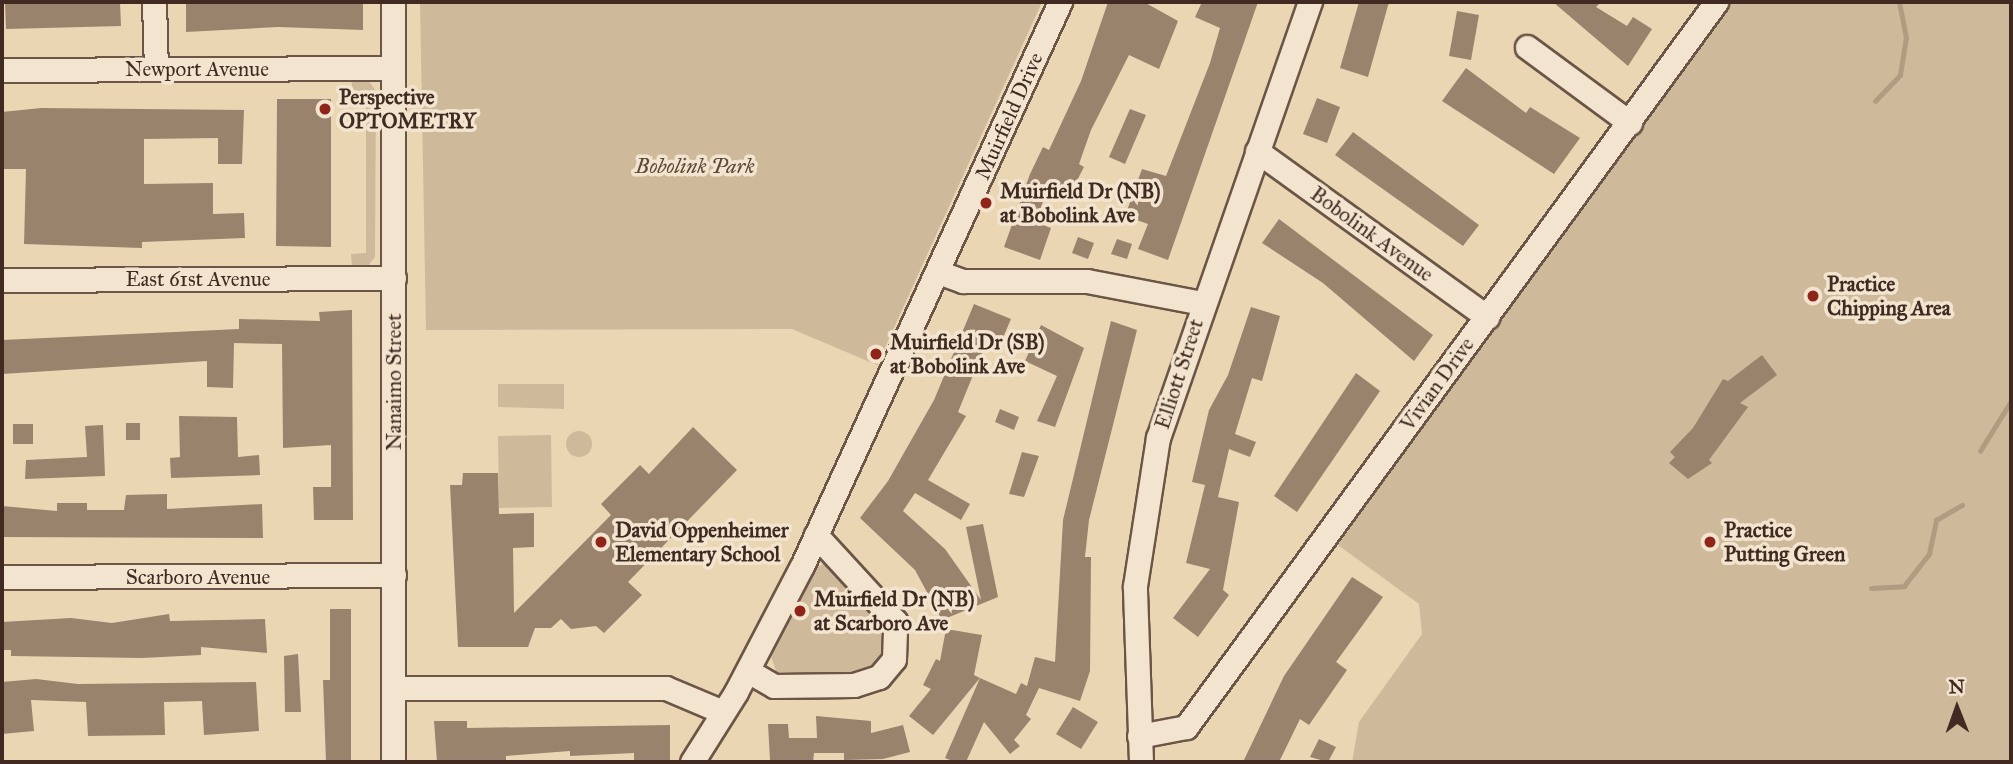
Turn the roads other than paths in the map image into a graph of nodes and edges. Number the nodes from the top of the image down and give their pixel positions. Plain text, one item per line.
1 (154, 2) edge
2 (393, 2) edge
3 (1060, 2) edge
4 (1310, 2) edge
5 (1716, 2) edge
6 (1527, 47) dead end
7 (393, 68) junction
8 (156, 69) junction
9 (2, 70) edge
10 (1630, 123) junction
11 (1257, 151) junction
12 (938, 272) junction
13 (394, 278) junction
14 (2, 280) edge
15 (1202, 303) junction
16 (1487, 317) junction
17 (816, 535) junction
18 (394, 575) junction
19 (2, 577) edge
20 (748, 671) junction
21 (393, 688) junction
22 (723, 712) junction
23 (1139, 736) junction
24 (393, 762) edge
25 (692, 762) edge
26 (1141, 762) edge

1 - 8 street
2 - 7 street, Nanaimo Street
3 - 12 street, Muirfield Drive
4 - 11 street, Elliott Street
5 - 10 street, Vivian Drive
6 - 10 street
7 - 8 street, Newport Avenue
7 - 13 street, Nanaimo Street
8 - 9 street, Newport Avenue
10 - 16 street, Vivian Drive
11 - 15 street, Elliott Street
11 - 16 street, Bobolink Avenue
12 - 15 street
12 - 17 street, Muirfield Drive
13 - 14 street, East 61st Avenue
13 - 18 street, Nanaimo Street
15 - 23 street, Elliott Street
16 - 23 street, Vivian Drive
17 - 20 street, Muirfield Drive
17 - 20 street
18 - 19 street, Scarboro Avenue
18 - 21 street, Nanaimo Street
20 - 22 street, Muirfield Drive
21 - 22 street
21 - 24 street, Nanaimo Street
22 - 25 street, Muirfield Drive
23 - 26 street, Elliott Street

